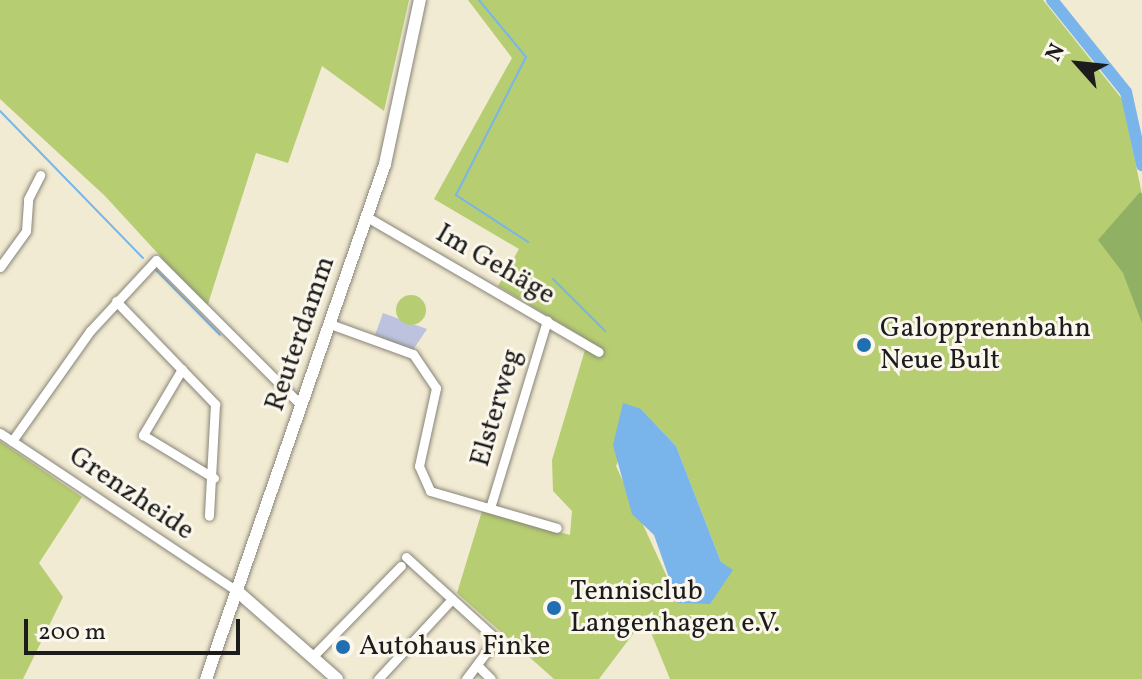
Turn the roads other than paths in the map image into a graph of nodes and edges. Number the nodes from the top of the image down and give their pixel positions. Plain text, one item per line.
1 (420, 0) edge
2 (40, 175) dead end
3 (367, 217) junction
4 (0, 267) edge
5 (116, 301) junction
6 (547, 320) junction
7 (330, 324) junction
8 (599, 352) dead end
9 (182, 369) junction
10 (301, 405) junction
11 (0, 433) edge
12 (12, 441) junction
13 (214, 478) junction
14 (490, 508) junction
15 (209, 516) dead end
16 (557, 528) dead end
17 (237, 591) junction
18 (452, 599) junction
19 (315, 654) junction
20 (478, 666) junction
21 (206, 679) edge
22 (337, 679) edge
23 (378, 679) edge
24 (466, 679) edge
25 (491, 679) edge

1 - 3 street, Reuterdamm
2 - 4 street
3 - 6 street, Im Gehäge
3 - 7 street, Reuterdamm
5 - 9 street
5 - 10 street
5 - 12 street
6 - 8 street, Im Gehäge
6 - 14 street, Elsterweg
7 - 10 street, Reuterdamm
7 - 14 street
9 - 13 street
9 - 13 street
10 - 17 street, Reuterdamm
11 - 12 street, Grenzheide
12 - 17 street, Grenzheide
13 - 15 street
14 - 16 street
17 - 19 street
17 - 21 street, Reuterdamm
18 - 19 street
18 - 20 street
18 - 23 street
19 - 22 street
20 - 24 street
20 - 25 street

